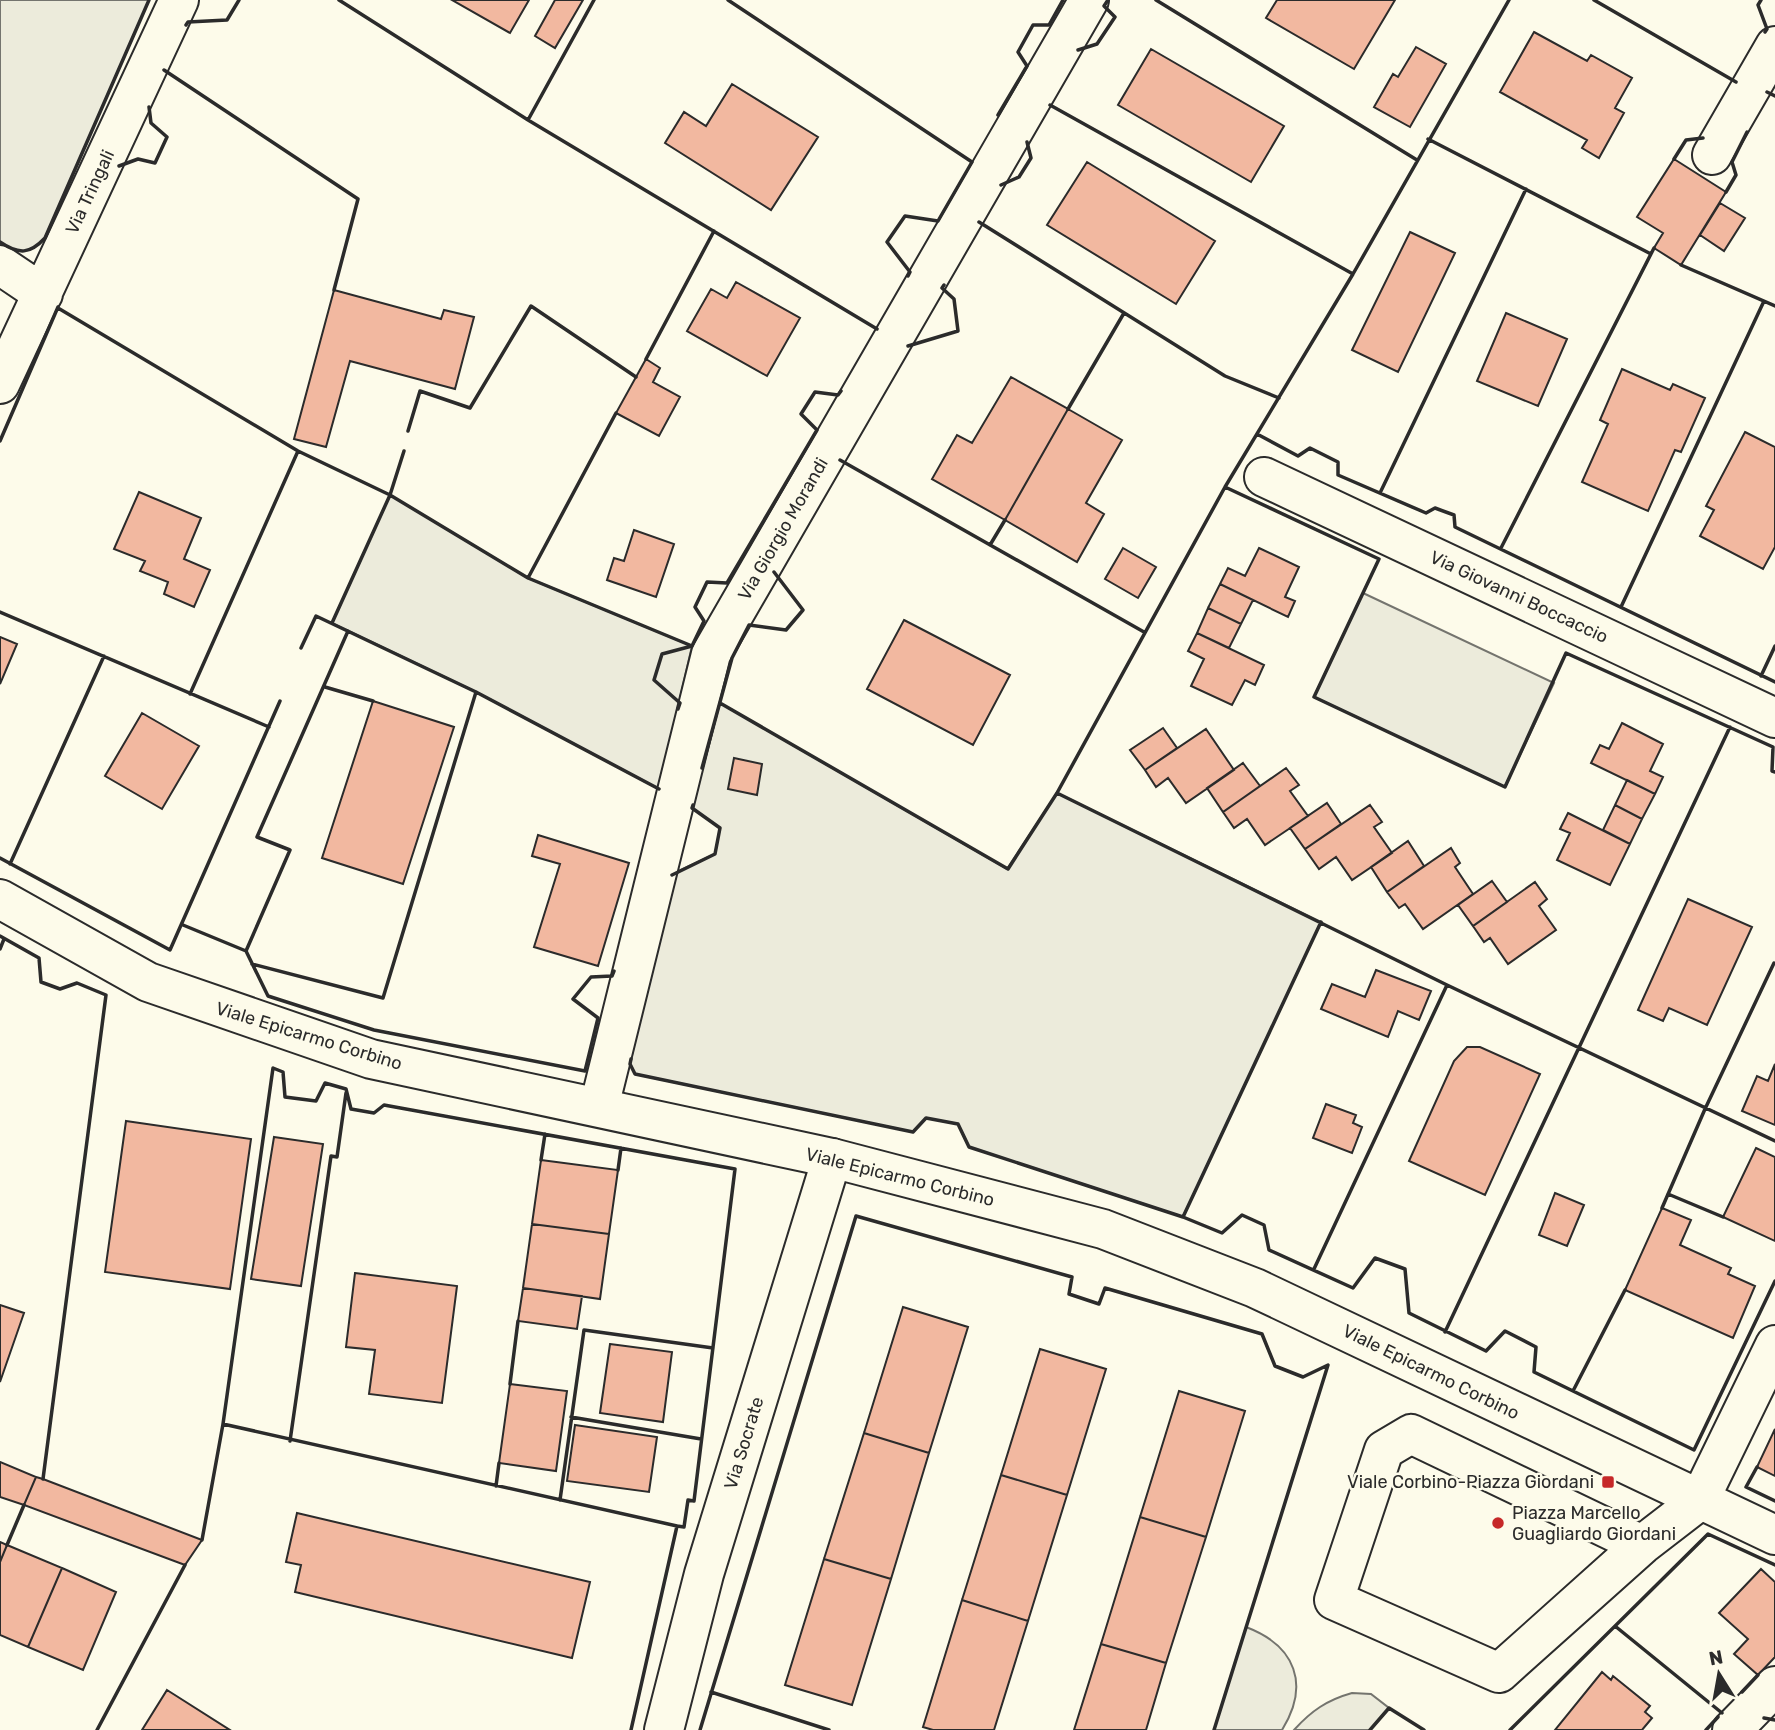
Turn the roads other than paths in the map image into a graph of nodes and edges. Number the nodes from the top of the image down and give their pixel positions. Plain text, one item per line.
1 (179, 0) edge
2 (1089, 0) edge
3 (1775, 46) edge
4 (1712, 155) dead end
5 (0, 265) edge
6 (43, 294) junction
7 (0, 384) edge
8 (1264, 477) dead end
9 (1775, 718) edge
10 (0, 899) edge
11 (599, 1107) junction
12 (832, 1158) junction
13 (1775, 1345) edge
14 (1699, 1500) junction
15 (1775, 1535) edge
16 (1642, 1545) junction
17 (1775, 1686) edge
18 (664, 1730) edge
19 (1732, 1730) edge

1 - 6 street, Via Tringali
2 - 11 street, Via Giorgio Morandi
3 - 4 street
5 - 6 street
6 - 7 street, Via Tringali
8 - 9 street, Via Giovanni Boccaccio
10 - 11 street, Viale Epicarmo Corbino
11 - 12 street, Viale Epicarmo Corbino
12 - 14 street, Viale Epicarmo Corbino
12 - 18 street, Via Socrate
13 - 14 street
14 - 15 street, Viale Epicarmo Corbino
14 - 16 street
16 - 16 street
17 - 19 street

